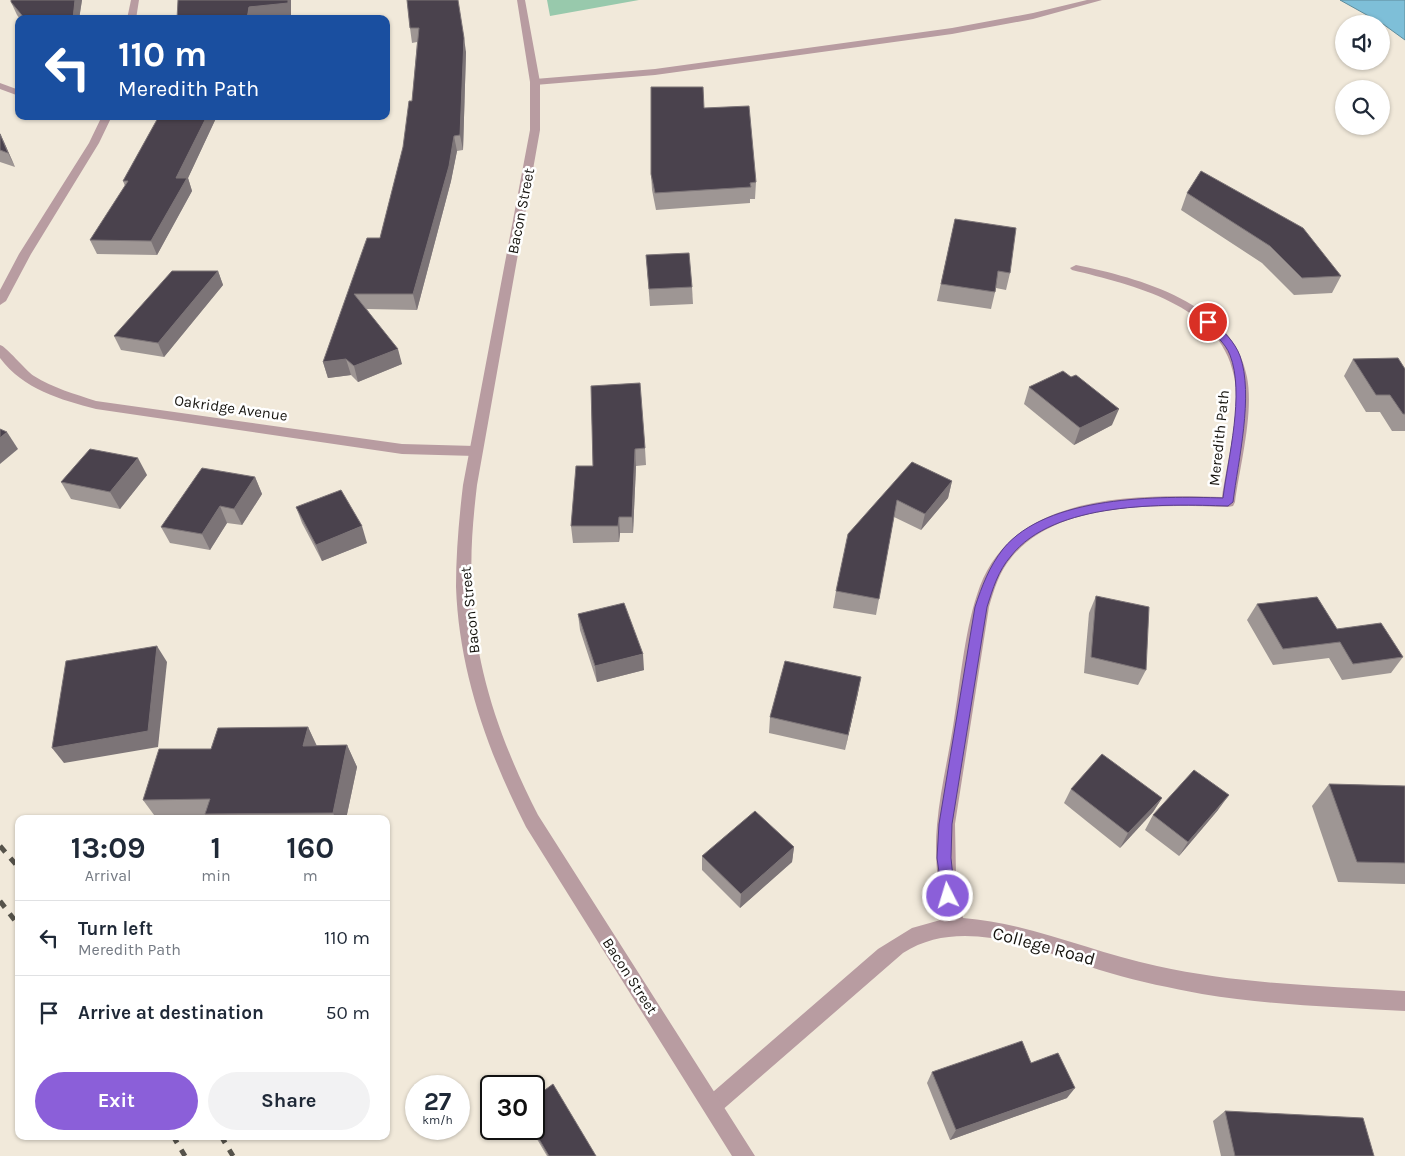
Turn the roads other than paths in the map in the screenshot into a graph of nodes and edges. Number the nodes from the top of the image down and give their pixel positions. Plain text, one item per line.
1 (135, 0) edge
2 (521, 0) edge
3 (1098, 0) edge
4 (132, 15) edge
5 (535, 82) junction
6 (0, 86) edge
7 (15, 92) edge
8 (105, 120) edge
9 (1076, 268) dead end
10 (0, 301) edge
11 (0, 349) edge
12 (475, 451) junction
13 (955, 926) junction
14 (1405, 1001) edge
15 (713, 1105) junction
16 (744, 1156) edge

1 - 4 street
2 - 5 street, Bacon Street
3 - 5 street
5 - 12 street, Bacon Street
6 - 7 street
8 - 10 street
9 - 13 street, Meredith Path
11 - 12 street, Oakridge Avenue
12 - 15 street, Bacon Street
13 - 14 street, College Road
13 - 15 street, College Road
15 - 16 street, Bacon Street

